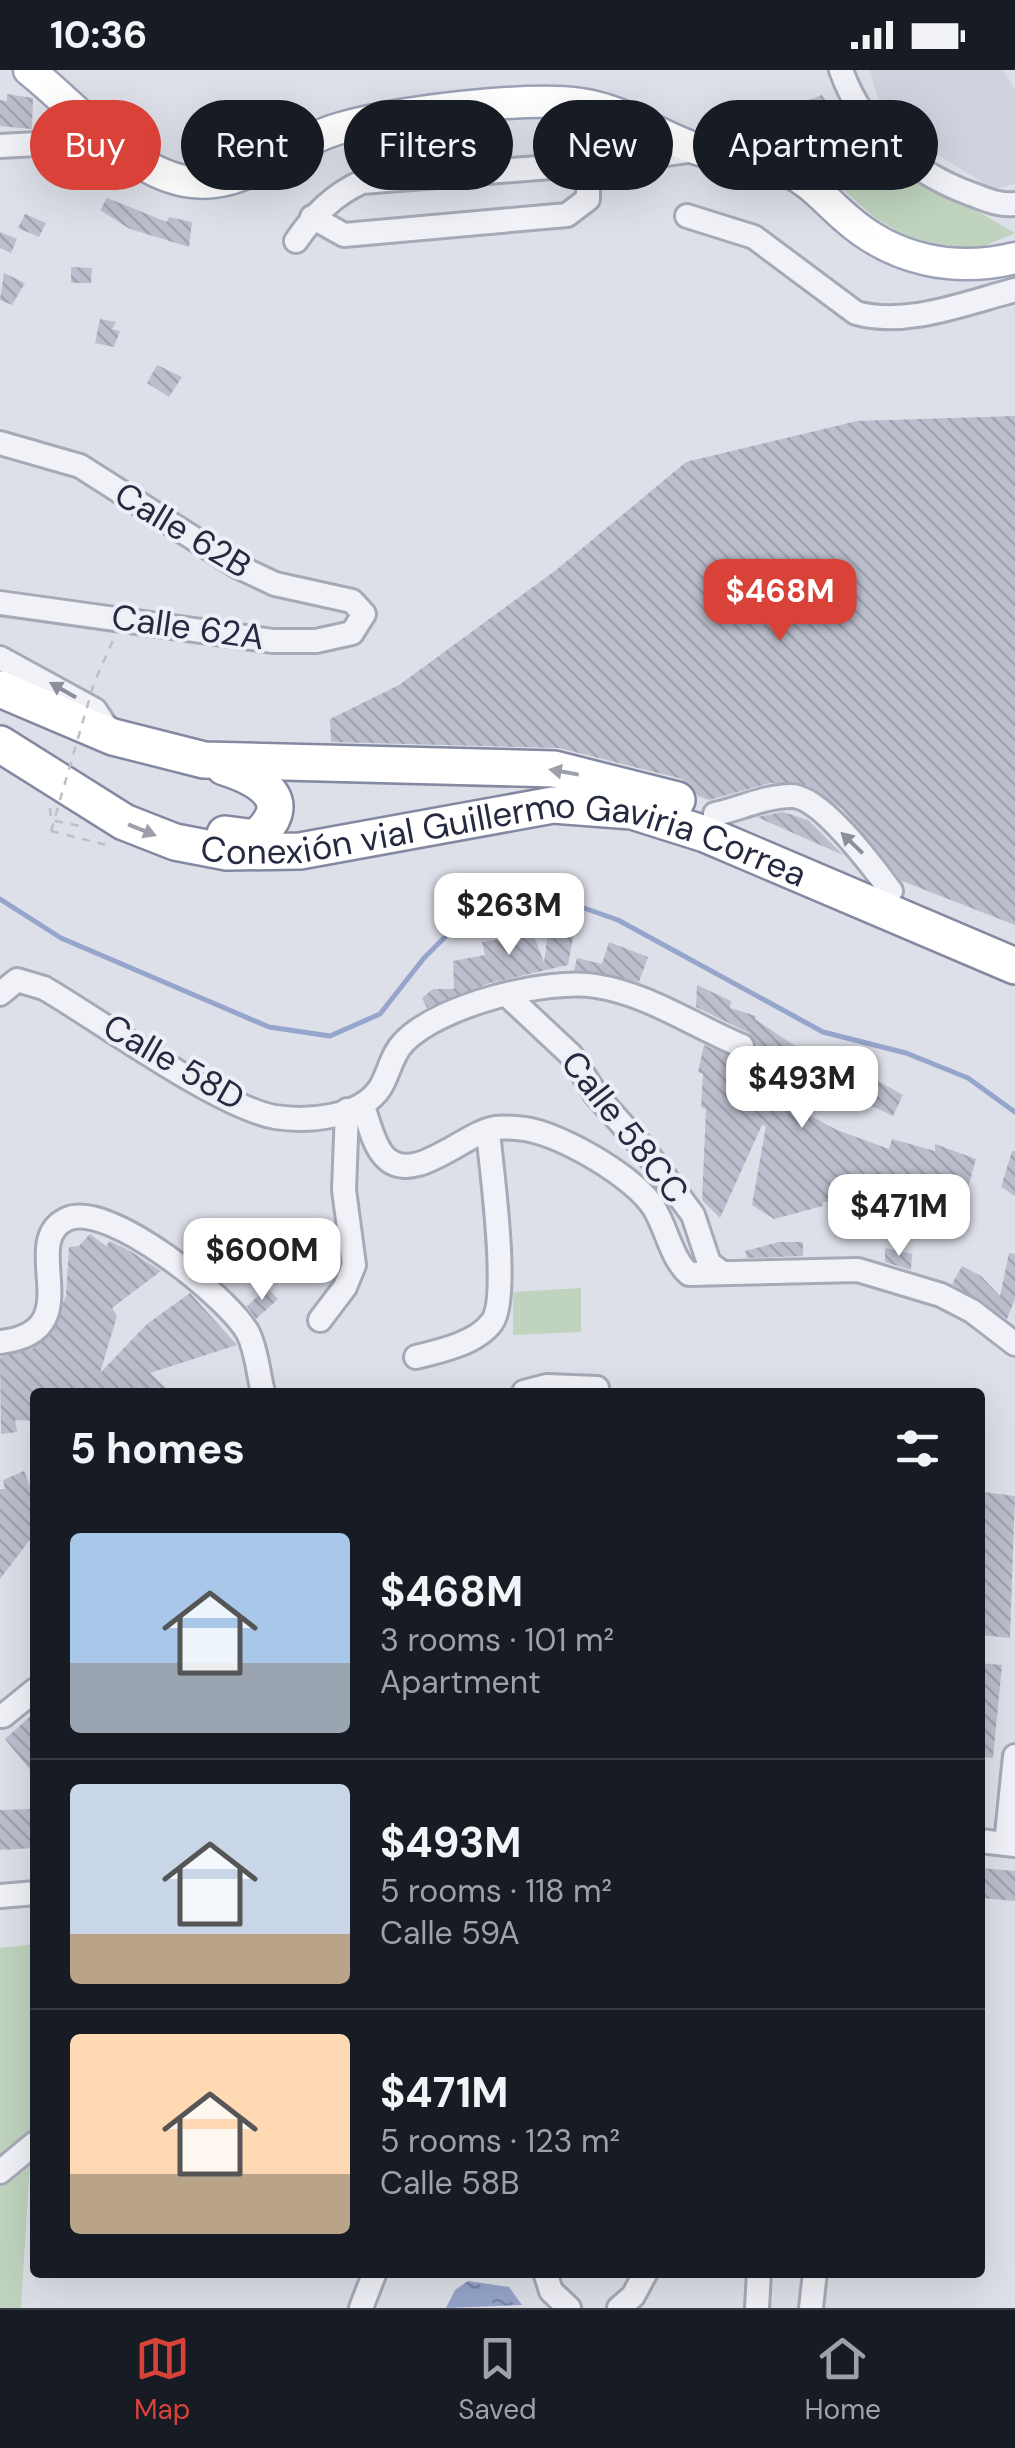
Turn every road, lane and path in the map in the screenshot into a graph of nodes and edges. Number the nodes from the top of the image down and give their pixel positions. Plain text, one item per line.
1 (28, 70) edge
2 (841, 70) edge
3 (63, 100) edge
4 (30, 144) edge
5 (0, 146) edge
6 (693, 147) edge
7 (533, 168) edge
8 (161, 172) edge
9 (954, 188) junction
10 (588, 190) edge
11 (812, 190) edge
12 (1015, 204) edge
13 (687, 216) dead end
14 (312, 217) junction
15 (1015, 225) edge
16 (296, 241) dead end
17 (1015, 258) edge
18 (1015, 290) edge
19 (0, 444) edge
20 (2, 608) edge
21 (364, 614) joint
22 (0, 628) edge
23 (114, 638) dead end
24 (2, 663) edge
25 (0, 744) edge
26 (204, 760) junction
27 (44, 803) dead end
28 (714, 814) junction
29 (90, 828) dead end
30 (117, 842) dead end
31 (183, 844) junction
32 (891, 891) junction
33 (1015, 940) edge
34 (1015, 966) edge
35 (4, 989) edge
36 (508, 996) junction
37 (742, 1046) dead end
38 (355, 1109) junction
39 (488, 1131) junction
40 (721, 1272) junction
41 (320, 1320) dead end
42 (0, 1342) edge
43 (1015, 1344) edge
44 (416, 1357) dead end
45 (262, 1388) edge
46 (539, 1388) edge
47 (597, 1388) dead end
48 (30, 1694) edge
49 (2, 1716) dead end
50 (1015, 1756) edge
51 (985, 1842) edge
52 (1010, 1844) edge
53 (30, 1893) edge
54 (0, 1896) edge
55 (30, 2147) edge
56 (0, 2172) edge
57 (373, 2278) edge
58 (548, 2278) edge
59 (643, 2278) edge
60 (759, 2278) edge
61 (814, 2278) edge
62 (362, 2308) edge
63 (570, 2308) edge
64 (619, 2308) edge
65 (757, 2308) edge
66 (811, 2308) edge

1 - 3 main road
2 - 9 street
4 - 5 street
6 - 8 main road
7 - 14 street
9 - 12 street
9 - 15 street
10 - 14 street
11 - 17 main road
13 - 18 street
14 - 16 street
19 - 21 street, Calle 62B
20 - 21 street, Calle 62A
20 - 22 street
23 - 30 path, bridge
26 -> 24 highway, Conexión vial Guillermo Gaviria Correa
25 -> 31 highway, Conexión vial Guillermo Gaviria Correa
28 -> 26 highway, Conexión vial Guillermo Gaviria Correa
26 - 31 highway
27 - 29 path
28 - 32 highway, Conexión vial Guillermo Gaviria Correa
32 -> 28 street
31 - 34 highway, Conexión vial Guillermo Gaviria Correa
32 - 33 highway, Conexión vial Guillermo Gaviria Correa
35 - 38 street, Calle 58D
36 - 37 street
36 - 38 street
36 - 40 street, Calle 58CC
38 - 39 street
38 - 41 street
39 - 40 street
39 - 44 street
40 - 43 street
42 - 45 street
46 - 47 street
48 - 49 street
50 - 52 street
51 - 52 street
53 - 54 street
55 - 56 street
57 - 62 street
58 - 63 street
59 - 64 street
60 - 65 street
61 - 66 street

